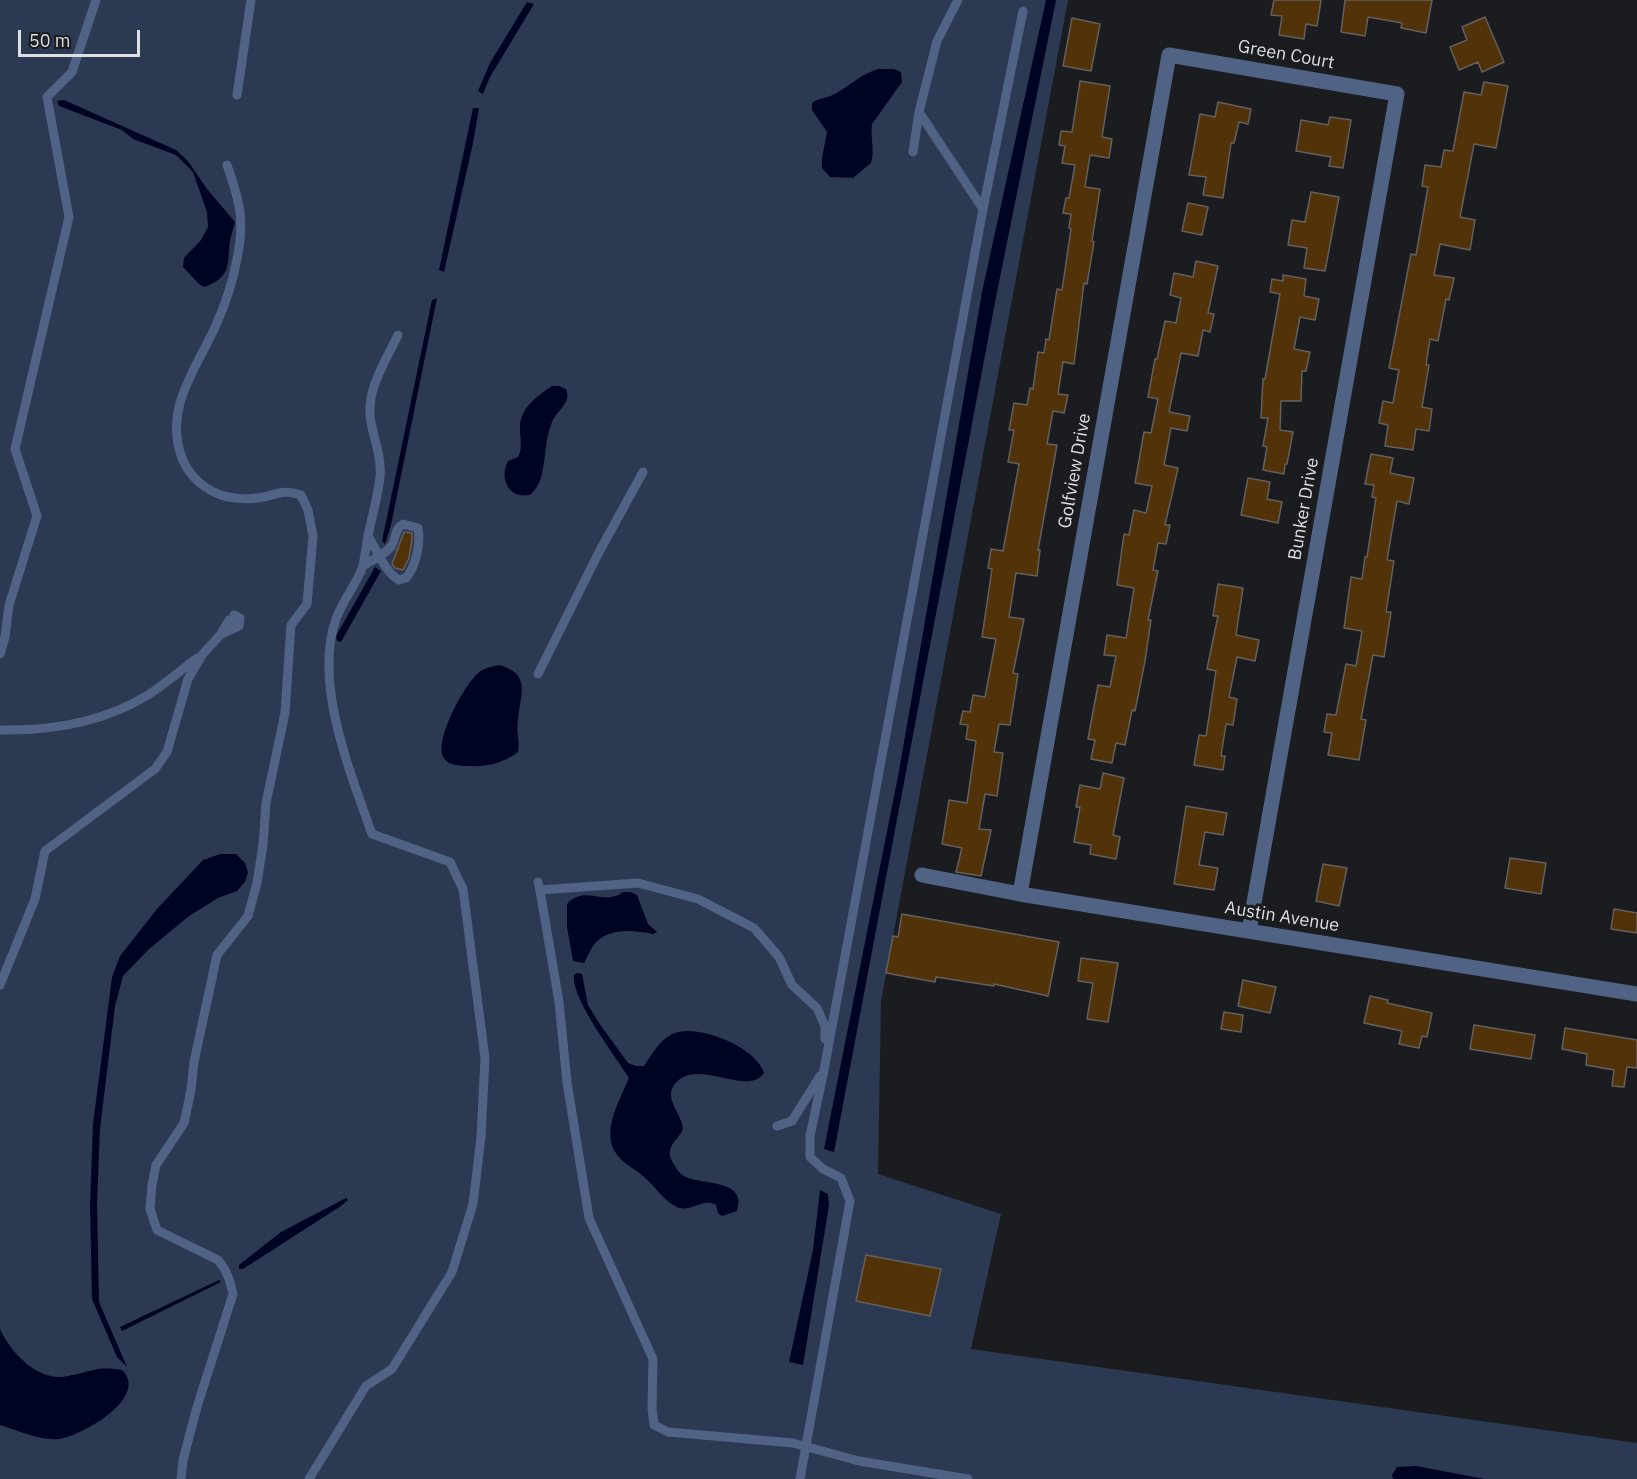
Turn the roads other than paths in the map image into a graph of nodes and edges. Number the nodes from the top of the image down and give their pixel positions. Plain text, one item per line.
1 (96, 0) edge
2 (251, 0) edge
3 (958, 0) edge
4 (1023, 11) dead end
5 (1169, 55) joint
6 (1397, 94) joint
7 (237, 95) dead end
8 (919, 112) junction
9 (913, 152) dead end
10 (227, 165) dead end
11 (983, 209) junction
12 (398, 335) dead end
13 (643, 472) dead end
14 (368, 536) junction
15 (380, 555) junction
16 (363, 566) junction
17 (220, 634) dead end
18 (0, 654) edge
19 (202, 655) junction
20 (538, 674) dead end
21 (0, 730) edge
22 (922, 875) dead end
23 (1020, 894) junction
24 (1249, 931) junction
25 (0, 985) edge
26 (1637, 994) edge
27 (824, 1070) junction
28 (777, 1126) dead end
29 (805, 1446) junction
30 (181, 1479) edge
31 (309, 1479) edge
32 (800, 1479) edge
33 (968, 1479) edge

1 - 18 lane
2 - 7 lane
3 - 8 lane
4 - 11 lane
5 - 6 street, Green Court
5 - 23 street, Golfview Drive
6 - 24 street, Bunker Drive
8 - 9 lane
8 - 11 lane
10 - 30 lane
11 - 27 lane
12 - 14 lane
13 - 20 lane
14 - 15 lane
14 - 16 lane
15 - 15 lane
15 - 16 lane
16 - 31 lane
17 - 19 lane
19 - 21 lane
19 - 25 lane
22 - 23 street, Austin Avenue
23 - 24 street, Austin Avenue
24 - 26 street, Austin Avenue
27 - 28 lane
27 - 29 lane
27 - 29 lane
29 - 32 lane
29 - 33 lane

